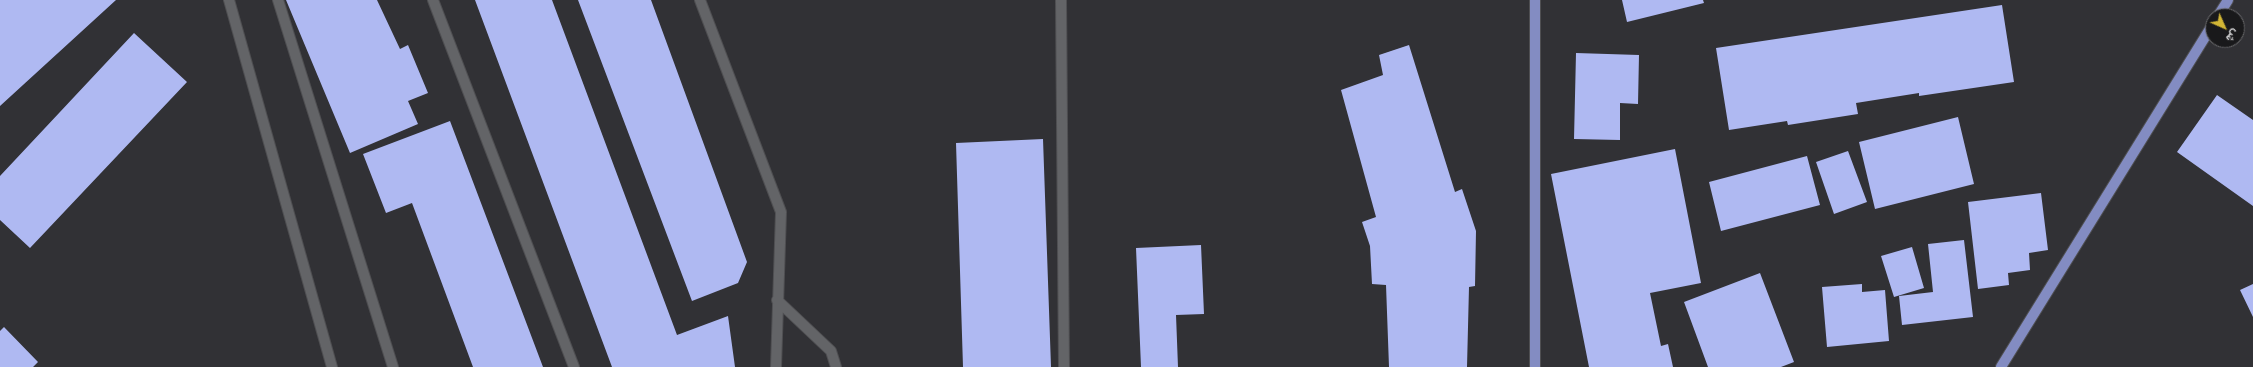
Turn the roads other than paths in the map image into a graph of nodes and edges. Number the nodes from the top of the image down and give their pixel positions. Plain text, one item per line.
1 (229, 0) edge
2 (278, 0) edge
3 (433, 0) edge
4 (700, 0) edge
5 (1061, 0) edge
6 (1535, 0) edge
7 (2205, 37) edge
8 (777, 300) junction
9 (332, 367) edge
10 (393, 367) edge
11 (574, 367) edge
12 (776, 367) edge
13 (836, 367) edge
14 (1064, 367) edge
15 (1536, 367) edge
16 (2001, 367) edge

1 - 9 street
2 - 10 street
3 - 11 street
4 - 8 street
5 - 14 street
6 - 15 main road
7 - 16 main road
8 - 12 street
8 - 13 street

